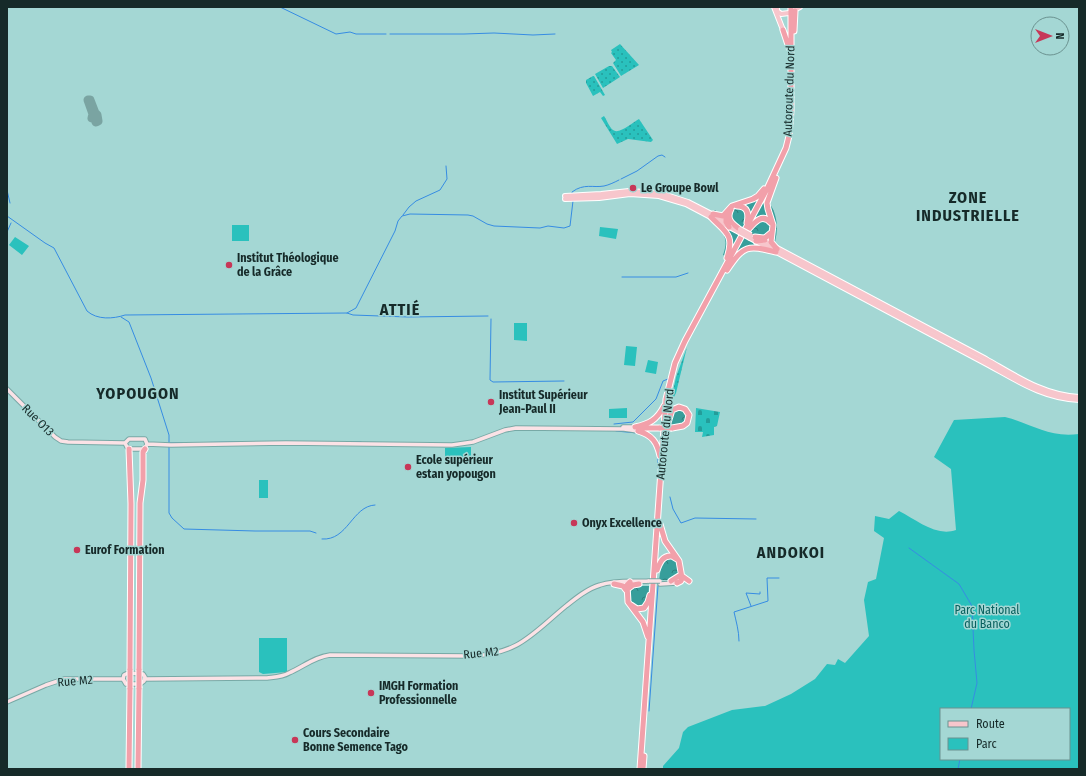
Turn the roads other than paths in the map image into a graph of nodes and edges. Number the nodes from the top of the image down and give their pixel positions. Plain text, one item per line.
1 (776, 7) edge
2 (795, 8) edge
3 (789, 13) dead end
4 (783, 30) joint
5 (791, 59) junction
6 (774, 177) junction
7 (565, 197) dead end
8 (727, 212) junction
9 (712, 216) junction
10 (728, 224) junction
11 (747, 233) junction
12 (772, 235) junction
13 (762, 241) junction
14 (776, 250) junction
15 (726, 269) junction
16 (7, 389) edge
17 (1079, 398) edge
18 (666, 399) junction
19 (670, 427) junction
20 (636, 429) junction
21 (126, 443) junction
22 (230, 444) junction
23 (288, 444) junction
24 (146, 447) junction
25 (129, 449) junction
26 (661, 463) junction
27 (660, 524) junction
28 (657, 570) junction
29 (682, 580) junction
30 (671, 581) joint
31 (660, 582) junction
32 (614, 584) junction
33 (639, 584) joint
34 (650, 584) junction
35 (628, 586) junction
36 (585, 592) junction
37 (649, 645) junction
38 (127, 679) junction
39 (141, 679) junction
40 (7, 702) edge
41 (129, 769) edge
42 (138, 769) edge
43 (640, 769) edge
44 (643, 769) edge

1 - 3 main road
1 - 4 main road
2 - 5 highway, Autoroute du Nord
2 - 6 highway, Autoroute du Nord
4 - 5 highway
5 - 6 highway, Autoroute du Nord
6 - 8 highway
6 - 11 highway, Autoroute du Nord
6 - 12 highway
7 - 9 main road
8 - 9 highway
8 - 10 highway
9 - 10 main road
9 - 15 highway
10 - 11 main road
11 - 13 highway
11 - 14 main road
11 - 15 highway, Autoroute du Nord
12 - 13 highway
12 - 14 highway
13 - 14 main road
14 - 15 highway
14 - 17 main road
15 - 18 highway, Autoroute du Nord
15 - 19 highway, Autoroute du Nord
16 - 21 main road, Rue O13
18 - 20 highway
18 - 26 highway, Autoroute du Nord
19 - 19 highway
19 - 20 highway, bridge
19 - 27 highway, Autoroute du Nord
20 - 23 main road
20 - 26 highway
21 - 24 main road, Rue O13
21 - 25 main road
22 - 23 main road
22 - 23 main road
22 - 24 main road
24 - 25 main road
24 - 39 highway
25 - 38 highway
26 - 34 highway, Autoroute du Nord
27 - 28 highway, Autoroute du Nord
27 - 29 highway
28 - 29 highway
28 - 44 highway, Autoroute du Nord
29 - 30 highway
29 - 31 main road
30 - 31 main road
31 - 34 main road, bridge
32 - 35 main road
32 - 35 highway
32 - 36 main road
33 - 34 main road
33 - 35 highway
34 - 35 main road
34 - 35 highway
34 - 37 highway, Autoroute du Nord
35 - 36 main road
35 - 37 highway
36 - 39 main road, Rue M2
37 - 43 highway, Autoroute du Nord
38 - 39 main road
38 - 39 main road
38 - 40 main road, Rue M2
38 - 41 highway
39 - 42 highway

